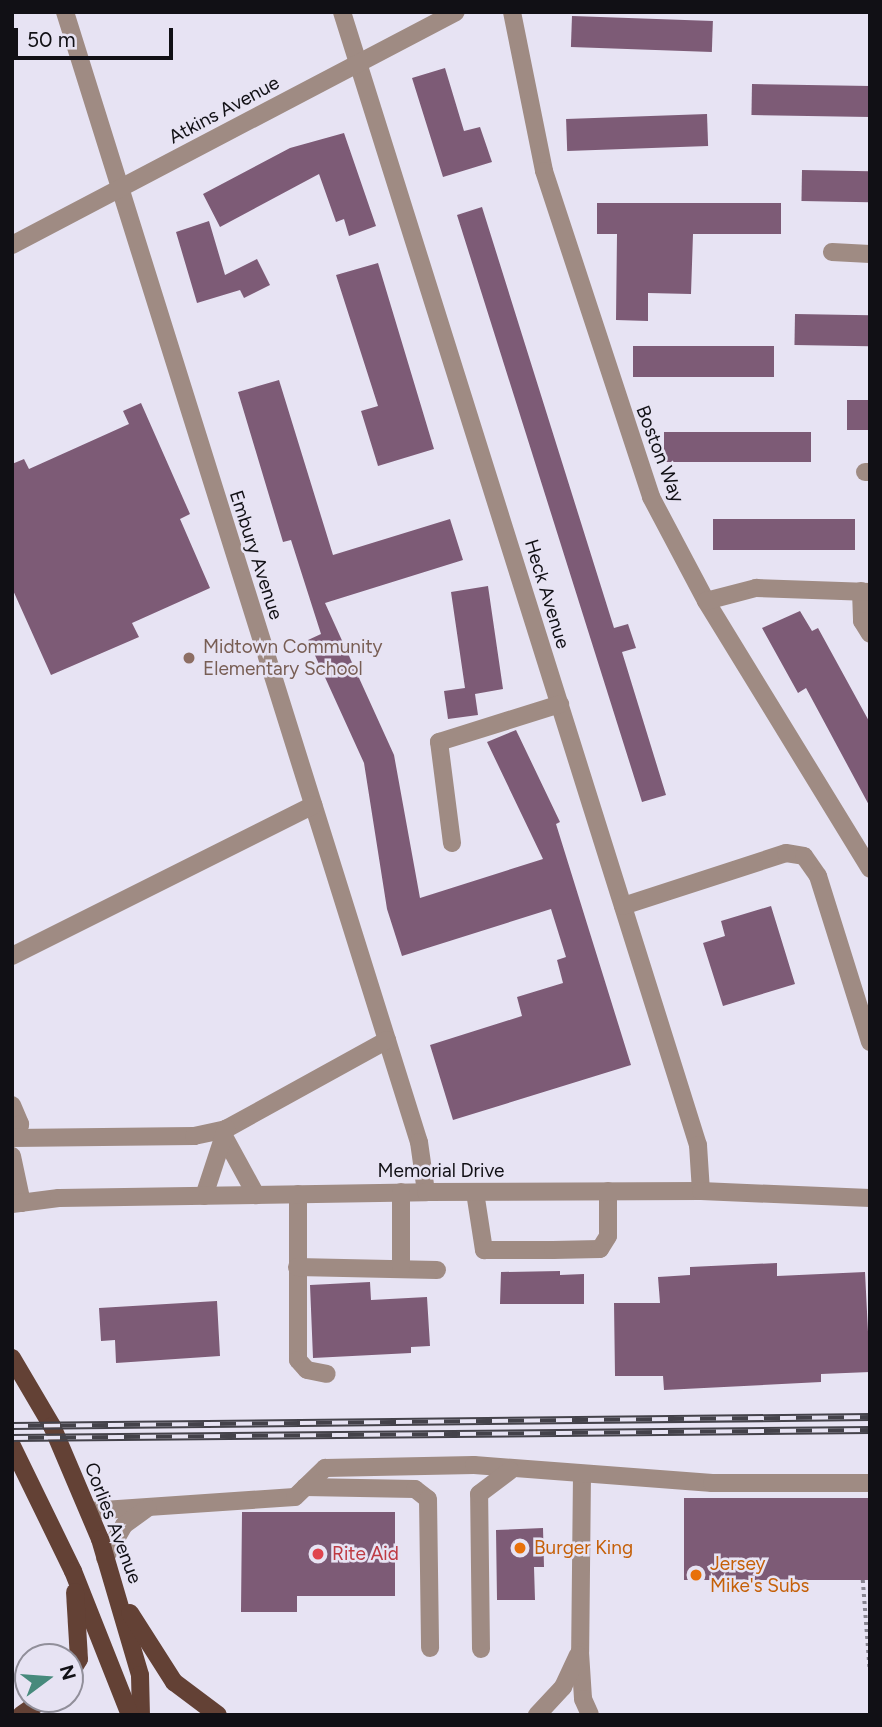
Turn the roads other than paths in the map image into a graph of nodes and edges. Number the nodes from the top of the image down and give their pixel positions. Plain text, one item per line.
1 (65, 12) edge
2 (342, 12) edge
3 (456, 12) edge
4 (512, 12) edge
5 (358, 63) junction
6 (118, 190) junction
7 (12, 246) edge
8 (832, 252) dead end
9 (870, 254) edge
10 (865, 592) edge
11 (706, 601) junction
12 (870, 634) edge
13 (560, 704) junction
14 (313, 805) junction
15 (452, 843) dead end
16 (870, 869) edge
17 (623, 906) junction
18 (12, 956) edge
19 (387, 1040) junction
20 (870, 1042) edge
21 (12, 1105) edge
22 (226, 1135) junction
23 (15, 1136) edge
24 (12, 1156) edge
25 (608, 1191) junction
26 (701, 1191) junction
27 (401, 1192) junction
28 (426, 1192) junction
29 (475, 1192) junction
30 (299, 1194) junction
31 (256, 1195) junction
32 (204, 1196) junction
33 (870, 1198) edge
34 (17, 1203) edge
35 (297, 1267) junction
36 (401, 1267) junction
37 (437, 1270) dead end
38 (12, 1358) edge
39 (327, 1374) dead end
40 (12, 1446) edge
41 (510, 1471) junction
42 (582, 1474) junction
43 (870, 1483) edge
44 (305, 1487) junction
45 (147, 1508) junction
46 (89, 1511) junction
47 (105, 1558) junction
48 (73, 1571) junction
49 (119, 1595) junction
50 (78, 1643) edge
51 (430, 1648) dead end
52 (481, 1649) dead end
53 (580, 1651) junction
54 (130, 1715) edge
55 (141, 1715) edge
56 (218, 1715) edge
57 (537, 1715) edge
58 (590, 1715) edge

1 - 6 street, Embury Avenue
2 - 5 street, Heck Avenue
3 - 5 street, Atkins Avenue
4 - 11 street, Boston Way
5 - 6 street, Atkins Avenue
5 - 13 street, Heck Avenue
6 - 7 street, Atkins Avenue
6 - 14 street, Embury Avenue
8 - 9 street
10 - 11 street
10 - 12 street
11 - 16 street, Boston Way
13 - 15 street
13 - 17 street, Heck Avenue
14 - 18 street
14 - 19 street, Embury Avenue
17 - 20 street
17 - 26 street, Heck Avenue
19 - 22 street
19 - 28 street, Embury Avenue
21 - 23 street
22 - 23 street
22 - 31 street
22 - 32 street
24 - 34 street
25 - 26 street, Memorial Drive
25 - 29 street, Memorial Drive
25 - 29 street
26 - 33 street, Memorial Drive
27 - 28 street, Memorial Drive
27 - 30 street, Memorial Drive
27 - 36 street
28 - 29 street, Memorial Drive
30 - 31 street, Memorial Drive
30 - 35 street
31 - 32 street, Memorial Drive
32 - 34 street, Memorial Drive
35 - 36 street
35 - 39 street
36 - 37 street
38 - 46 main road, Corlies Avenue
40 - 48 main road
41 - 42 street
41 - 44 street
41 - 52 street
42 - 43 street
42 - 53 street
44 - 45 street
44 - 51 street
45 - 46 street
45 - 47 street
46 - 47 main road, Corlies Avenue
47 - 49 main road, Corlies Avenue
48 - 50 main road
48 - 54 main road
49 - 55 main road, Corlies Avenue
49 - 56 main road
53 - 57 street
53 - 58 street

